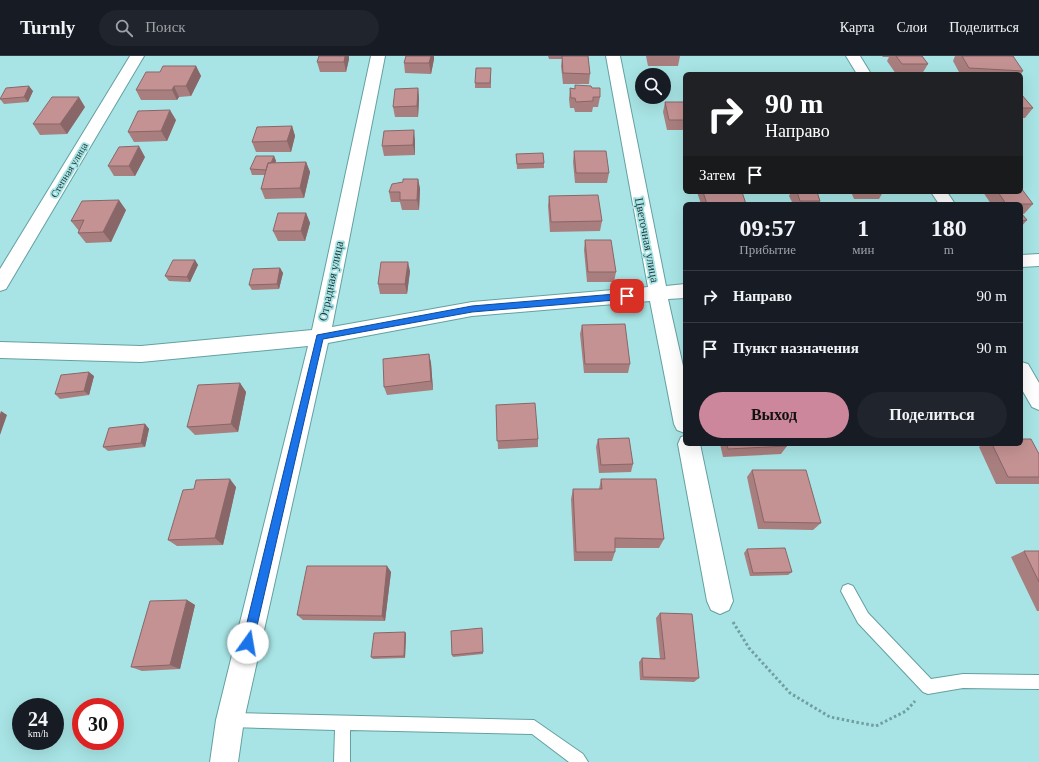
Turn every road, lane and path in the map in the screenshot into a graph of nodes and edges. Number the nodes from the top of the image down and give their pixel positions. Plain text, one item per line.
1 (137, 56) edge
2 (378, 56) edge
3 (613, 56) edge
4 (853, 56) edge
5 (863, 72) edge
6 (1039, 260) edge
7 (1023, 261) edge
8 (0, 284) edge
9 (683, 292) edge
10 (658, 294) junction
11 (320, 337) junction
12 (0, 350) edge
13 (1023, 373) edge
14 (1039, 401) edge
15 (683, 414) edge
16 (689, 446) edge
17 (848, 591) dead end
18 (720, 601) joint
19 (1039, 682) edge
20 (928, 687) junction
21 (230, 720) junction
22 (343, 722) junction
23 (224, 762) edge
24 (342, 762) edge
25 (580, 762) edge

1 - 8 street, Степная улица
2 - 11 street, Отрадная улица
3 - 10 street, Цветочная улица
4 - 5 street
6 - 7 street
9 - 10 street
10 - 11 street
10 - 15 street, Цветочная улица
11 - 12 street
11 - 21 street, Отрадная улица
13 - 14 street
16 - 18 street
17 - 20 lane
18 - 20 path
19 - 20 lane
21 - 22 lane
21 - 23 street, Отрадная улица
22 - 24 lane
22 - 25 lane

